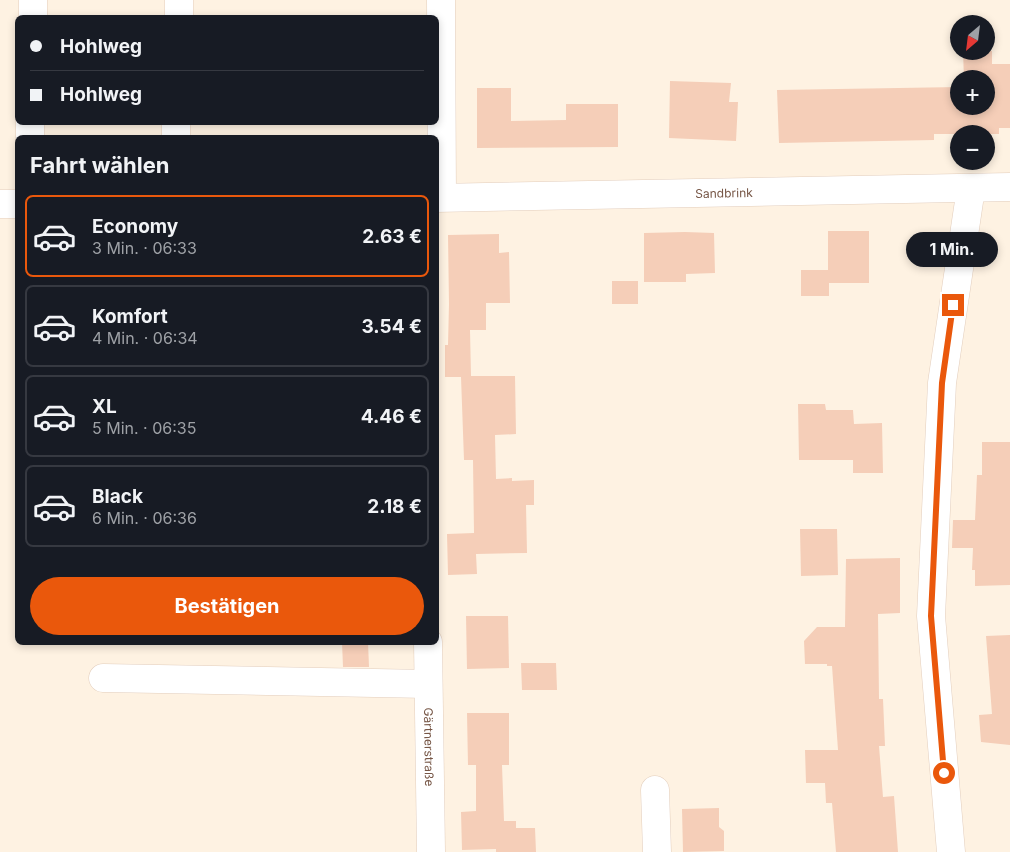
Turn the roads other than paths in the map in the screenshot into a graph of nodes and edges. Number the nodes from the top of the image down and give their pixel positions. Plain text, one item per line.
1 (33, 0) edge
2 (179, 0) edge
3 (441, 0) edge
4 (32, 15) edge
5 (178, 15) edge
6 (1010, 187) edge
7 (971, 188) junction
8 (439, 198) edge
9 (0, 204) edge
10 (15, 204) edge
11 (428, 645) edge
12 (103, 678) dead end
13 (428, 684) junction
14 (655, 790) dead end
15 (431, 852) edge
16 (656, 852) edge
17 (951, 852) edge

1 - 4 street
2 - 5 street
3 - 8 street
6 - 7 street, Sandbrink
7 - 8 street, Sandbrink
7 - 17 street
9 - 10 street
11 - 13 street, Gärtnerstraße
12 - 13 street
13 - 15 street, Gärtnerstraße
14 - 16 street

